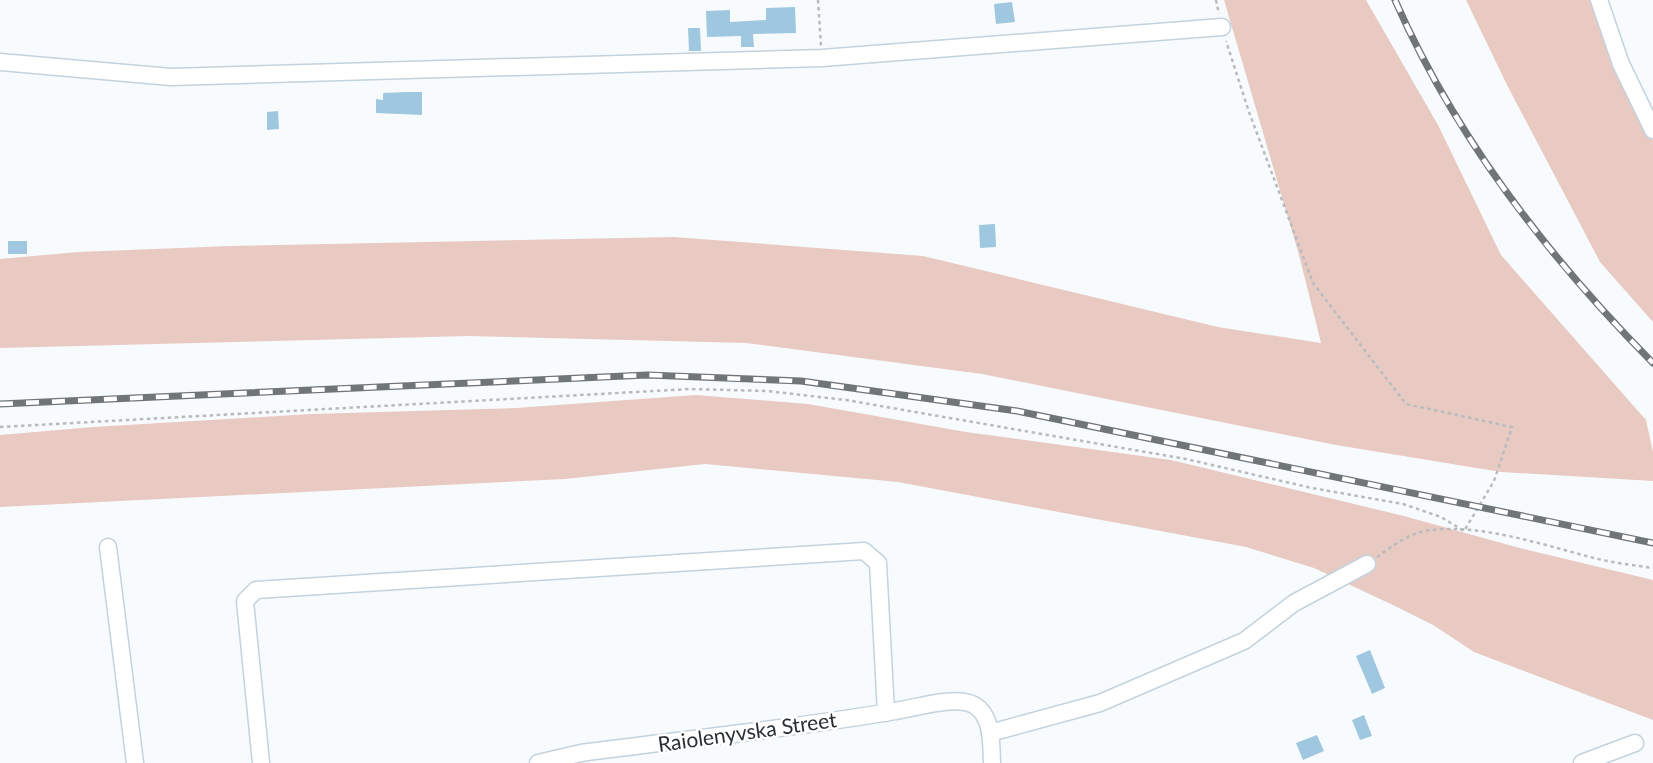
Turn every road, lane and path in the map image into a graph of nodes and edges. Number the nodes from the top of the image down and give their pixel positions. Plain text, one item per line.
1 (817, 0) edge
2 (1216, 0) edge
3 (1599, 0) edge
4 (1222, 27) junction
5 (822, 58) junction
6 (0, 62) edge
7 (1653, 130) edge
8 (0, 427) edge
9 (1464, 531) junction
10 (108, 547) dead end
11 (1367, 564) joint
12 (1653, 568) edge
13 (886, 713) junction
14 (990, 733) junction
15 (1635, 743) dead end
16 (135, 763) edge
17 (261, 763) edge
18 (538, 763) edge
19 (992, 763) edge
20 (1582, 763) edge

1 - 5 path
2 - 4 path
3 - 7 street
4 - 5 street
4 - 9 path
5 - 6 street
8 - 9 path
9 - 11 path
9 - 12 path
10 - 16 street
11 - 14 street
13 - 14 street, Raiolenyvska Street
13 - 17 street
13 - 18 street, Raiolenyvska Street
14 - 19 street
15 - 20 street

